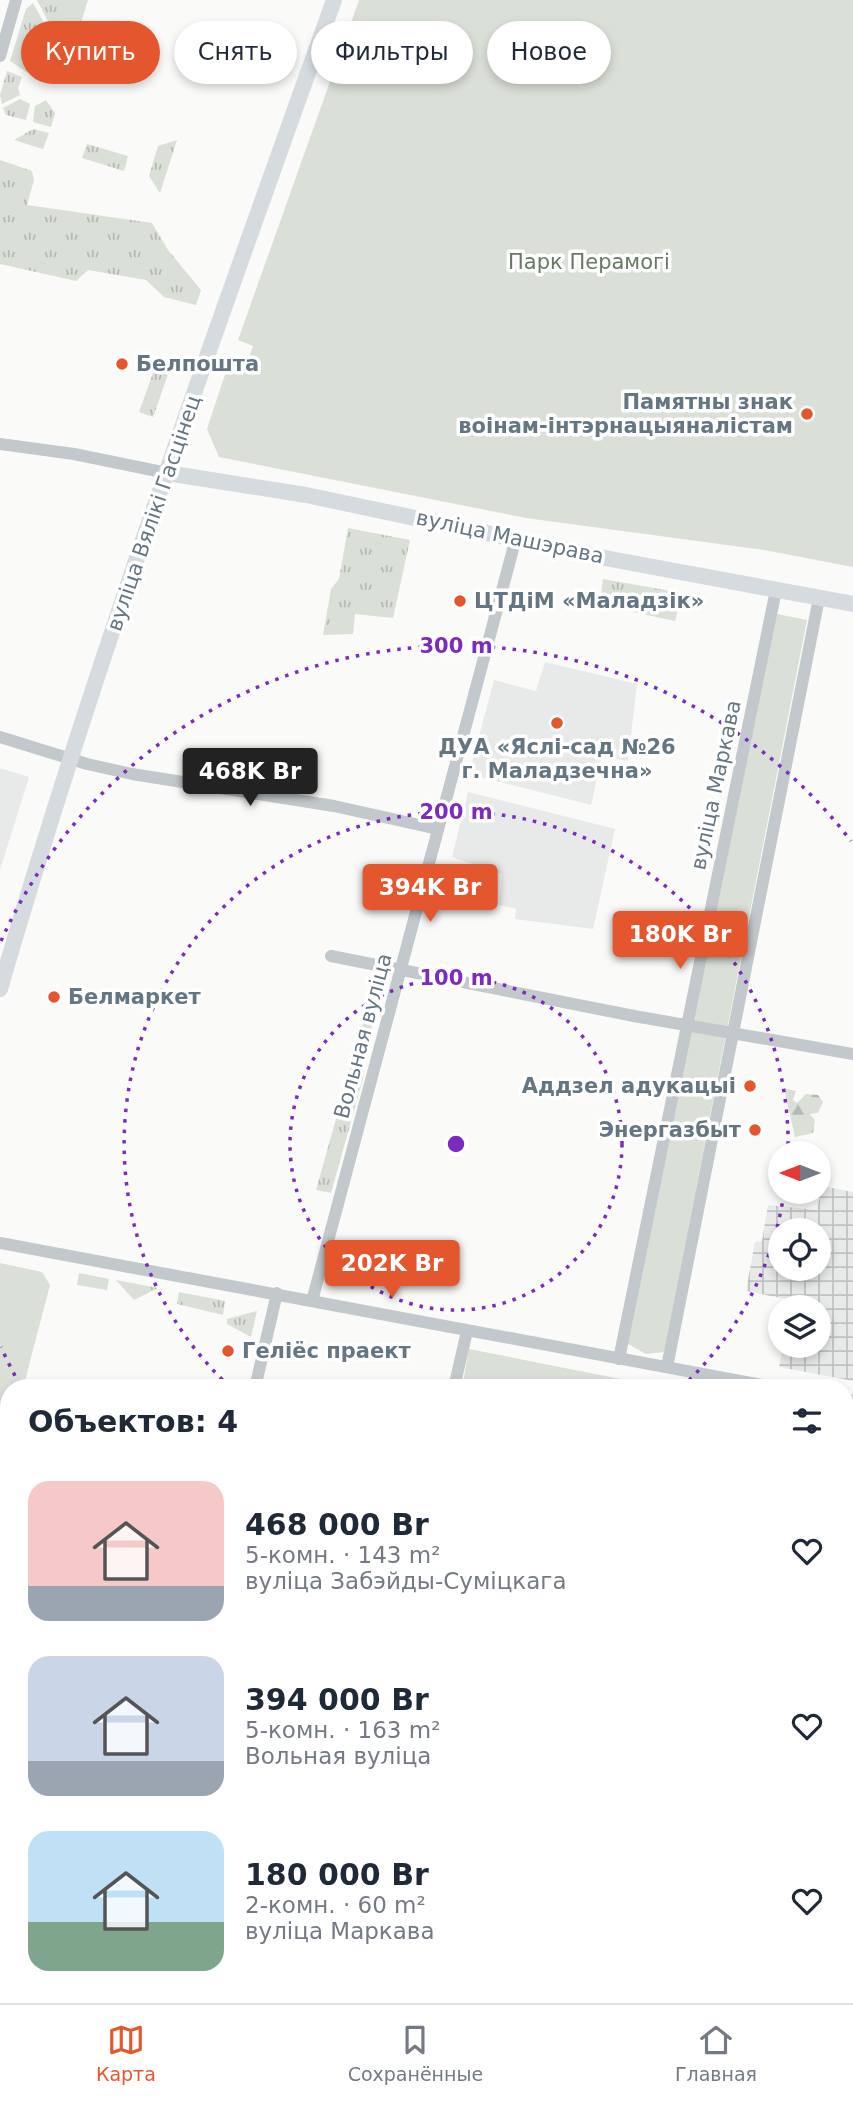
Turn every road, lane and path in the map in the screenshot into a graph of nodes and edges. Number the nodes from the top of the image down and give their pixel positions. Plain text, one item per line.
1 (16, 0) edge
2 (334, 0) edge
3 (0, 56) edge
4 (0, 444) edge
5 (166, 473) junction
6 (516, 538) junction
7 (776, 590) junction
8 (819, 598) junction
9 (853, 604) edge
10 (0, 737) edge
11 (71, 759) junction
12 (438, 829) junction
13 (331, 956) dead end
14 (400, 972) junction
15 (0, 989) edge
16 (687, 1026) junction
17 (732, 1033) junction
18 (853, 1054) edge
19 (0, 1243) edge
20 (277, 1293) junction
21 (312, 1301) junction
22 (467, 1331) junction
23 (619, 1359) junction
24 (667, 1367) junction
25 (257, 1379) edge
26 (456, 1379) edge
27 (720, 1379) edge

1 - 3 street
2 - 5 main road, вуліца Вялікі Гасцінец
4 - 5 street
5 - 6 main road, вуліца Машэрава
5 - 11 main road, вуліца Вялікі Гасцінец
6 - 7 main road, вуліца Машэрава
6 - 12 street, Вольная вуліца
7 - 8 main road, вуліца Машэрава
7 - 16 street, вуліца Маркава
8 - 9 main road, вуліца Машэрава
8 - 17 street
10 - 11 street
11 - 12 street
11 - 15 main road, вуліца Вялікі Гасцінец
12 - 14 street, Вольная вуліца
13 - 14 street
14 - 16 street
14 - 21 street, Вольная вуліца
16 - 17 street
16 - 23 street, вуліца Маркава
17 - 18 street
17 - 24 street
19 - 20 street
20 - 21 street
20 - 25 street
21 - 22 street
22 - 23 street
22 - 26 street
23 - 24 street
24 - 27 street

